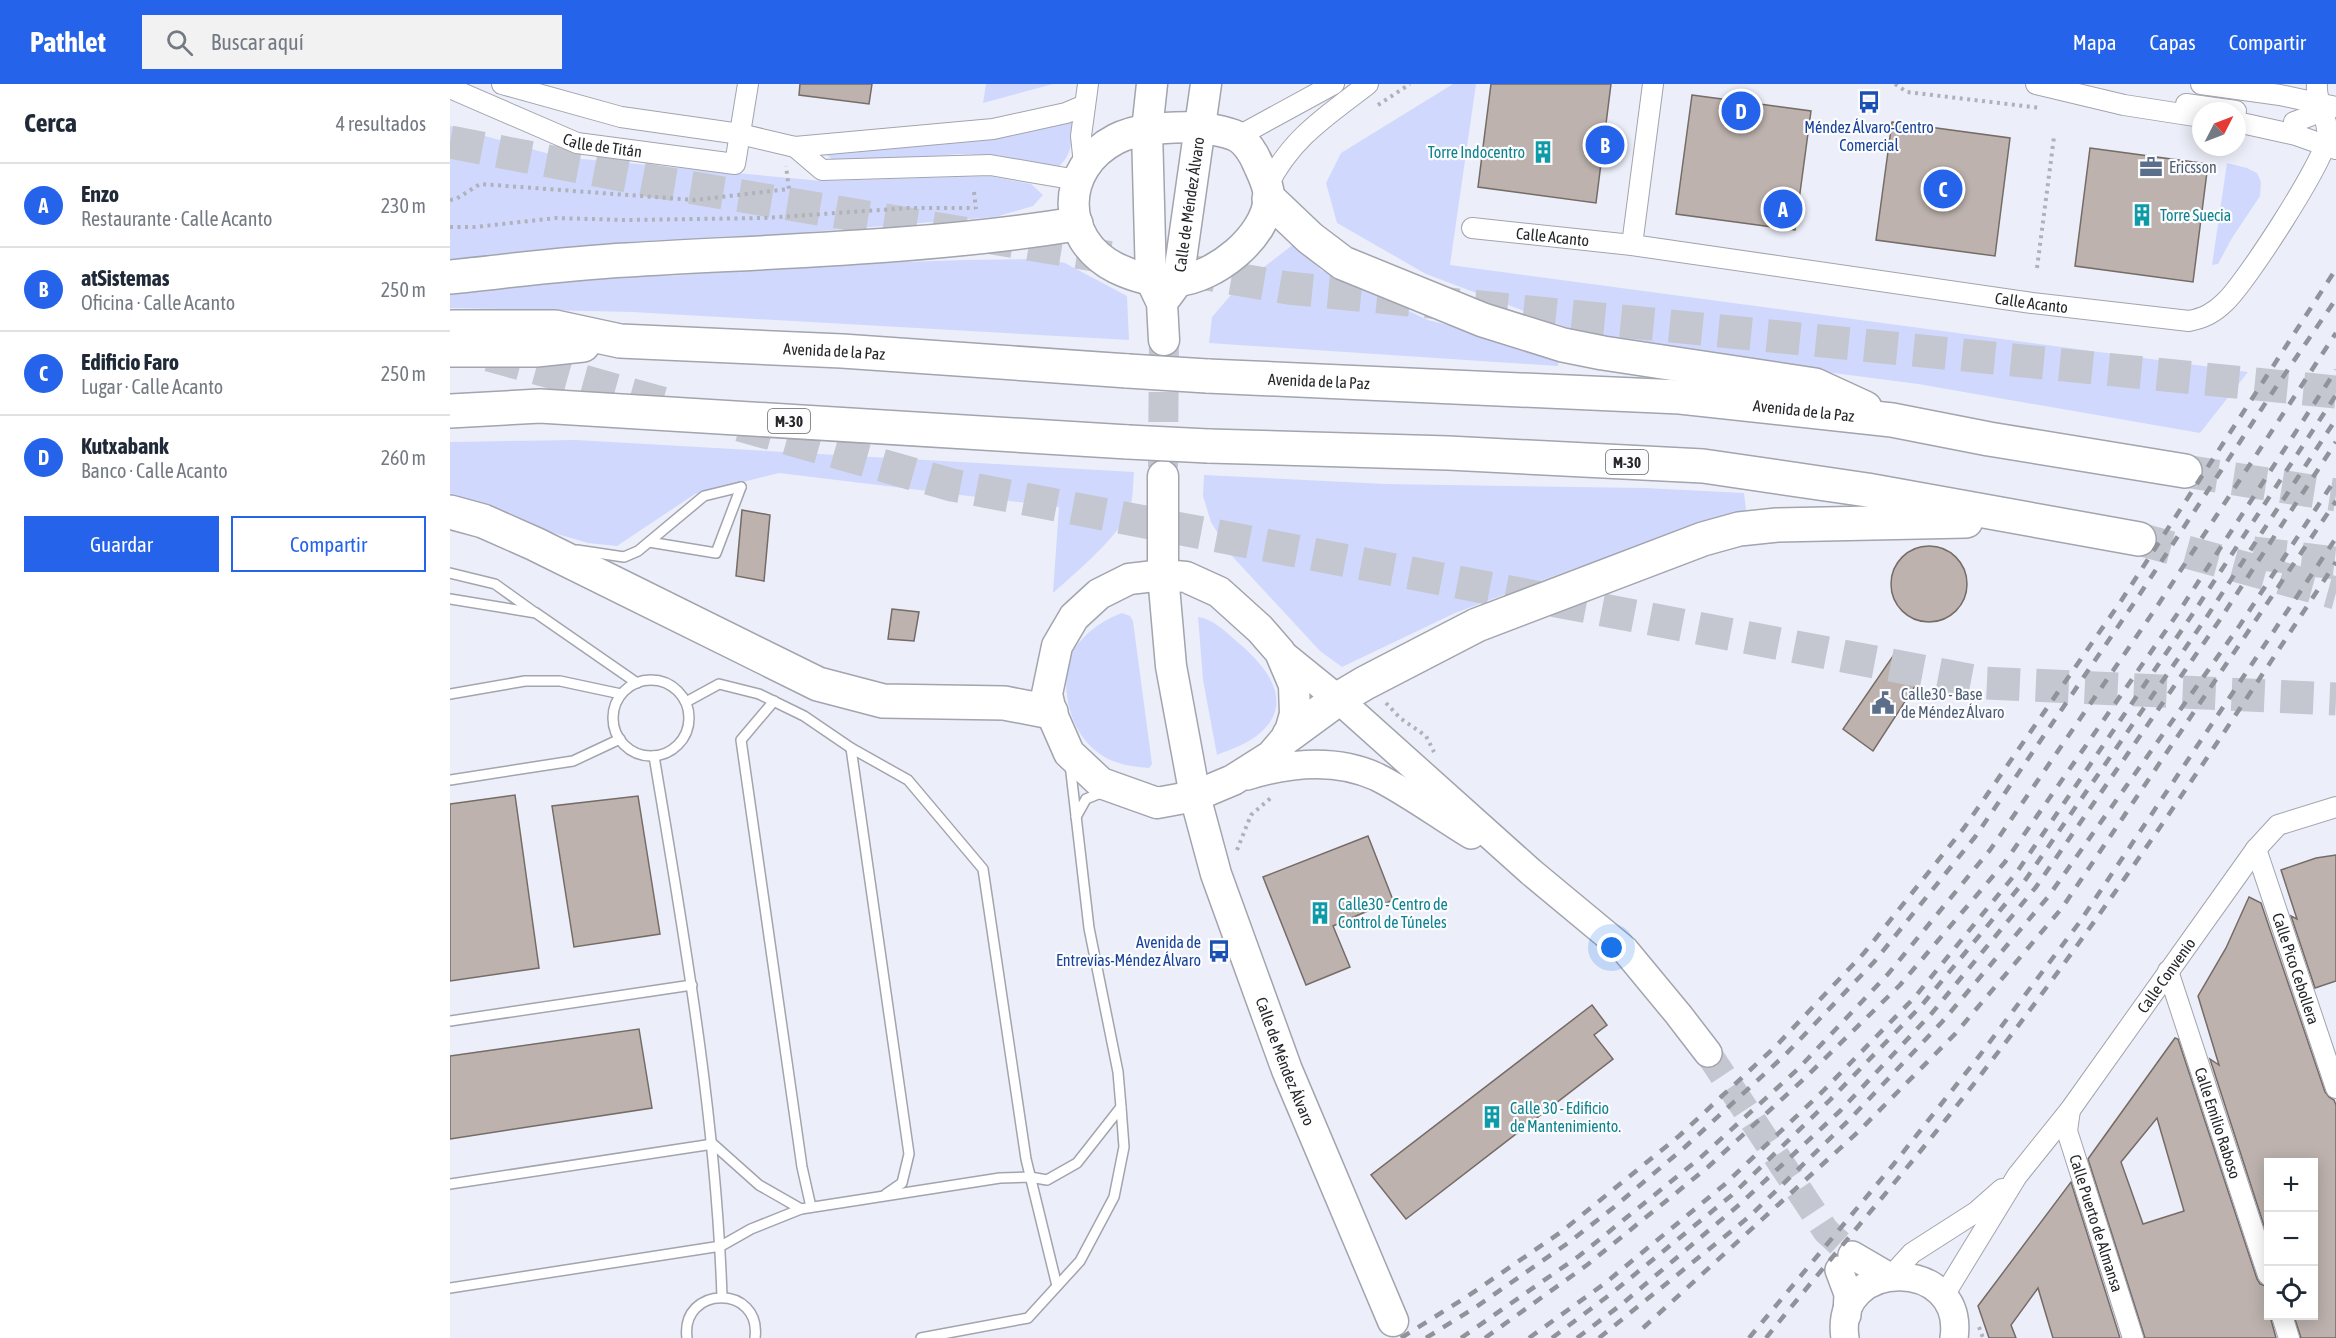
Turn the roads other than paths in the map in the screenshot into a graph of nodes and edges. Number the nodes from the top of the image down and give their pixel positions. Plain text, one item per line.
1 (502, 84) edge
2 (748, 84) edge
3 (1088, 84) edge
4 (1152, 84) edge
5 (1206, 84) edge
6 (1334, 84) edge
7 (1368, 84) edge
8 (1653, 84) edge
9 (2036, 84) edge
10 (2201, 84) edge
11 (450, 87) edge
12 (2324, 98) edge
13 (2103, 99) junction
14 (1085, 105) junction
15 (2192, 105) edge
16 (2246, 112) edge
17 (2192, 116) edge
18 (2294, 122) junction
19 (2246, 124) edge
20 (1201, 127) junction
21 (1147, 130) junction
22 (740, 134) junction
23 (1237, 137) junction
24 (2331, 138) edge
25 (795, 147) junction
26 (1081, 172) junction
27 (1268, 192) junction
28 (1076, 224) junction
29 (1472, 228) dead end
30 (1632, 245) junction
31 (450, 277) edge
32 (1163, 288) junction
33 (450, 327) edge
34 (1164, 340) tunnel mouth
35 (621, 341) junction
36 (450, 350) edge
37 (450, 411) edge
38 (1892, 420) junction
39 (2185, 471) tunnel mouth
40 (1163, 476) tunnel mouth
41 (450, 512) edge
42 (2042, 520) junction
43 (2139, 539) tunnel mouth
44 (649, 542) junction
45 (535, 544) junction
46 (450, 573) edge
47 (1163, 575) junction
48 (450, 599) edge
49 (536, 613) junction
50 (1280, 652) junction
51 (637, 683) junction
52 (450, 694) edge
53 (621, 694) junction
54 (1338, 699) junction
55 (774, 701) junction
56 (686, 702) junction
57 (1052, 712) junction
58 (1289, 735) junction
59 (620, 740) junction
60 (851, 748) junction
61 (1069, 753) junction
62 (654, 756) junction
63 (450, 780) edge
64 (1233, 780) junction
65 (1121, 790) junction
66 (1195, 796) junction
67 (2336, 807) edge
68 (1076, 817) junction
69 (2256, 849) junction
70 (1531, 872) junction
71 (2168, 971) junction
72 (692, 985) junction
73 (450, 1021) edge
74 (1708, 1053) tunnel mouth
75 (2336, 1088) edge
76 (1121, 1107) junction
77 (2070, 1110) junction
78 (713, 1144) junction
79 (2017, 1176) junction
80 (1030, 1177) junction
81 (450, 1184) edge
82 (884, 1196) junction
83 (806, 1208) junction
84 (721, 1246) junction
85 (2265, 1266) edge
86 (1889, 1276) junction
87 (1057, 1286) junction
88 (450, 1288) edge
89 (723, 1297) junction
90 (2283, 1320) edge
91 (1393, 1322) dead end
92 (1954, 1322) edge
93 (1846, 1327) edge
94 (687, 1338) edge
95 (755, 1338) edge
96 (921, 1338) edge
97 (2133, 1338) edge
98 (2289, 1338) edge

1 - 22 street, Calle de Titán
2 - 22 street
3 - 14 street, Calle de Méndez Álvaro
4 - 21 main road, Calle de Méndez Álvaro
5 - 20 main road, Calle de Méndez Álvaro
6 - 23 street
7 - 27 street
8 - 30 street
9 - 13 street
10 - 12 street
11 - 22 street, Calle de Titán
12 - 18 street
12 - 24 street
13 - 15 street
13 - 17 street
14 - 25 street, Calle de Titán
14 - 26 street, Calle de Méndez Álvaro
16 - 18 street
18 - 24 street
19 - 24 street
20 - 21 main road, Calle de Méndez Álvaro
20 - 23 main road, Calle de Méndez Álvaro
20 - 32 main road, Calle de Méndez Álvaro
21 - 26 main road, Calle de Méndez Álvaro
21 - 32 main road, Calle de Méndez Álvaro
22 - 25 street, Calle de Titán
23 - 27 main road
24 - 30 street, Calle Acanto
25 - 26 street, Calle de Titán
26 - 28 main road, Calle de Méndez Álvaro
27 - 32 main road, Calle de Méndez Álvaro
27 - 38 highway
28 - 31 highway
28 - 32 main road, Calle de Méndez Álvaro
29 - 30 street, Calle Acanto
32 - 34 main road, Calle de Méndez Álvaro
33 - 35 highway, Avenida de la Paz
35 - 36 highway
35 - 38 highway, Avenida de la Paz, bridge
37 - 42 highway, M-30, bridge
38 - 39 highway, Avenida de la Paz
40 - 47 main road, Calle de Méndez Álvaro
41 - 45 highway
42 - 43 highway, M-30
42 - 54 highway
44 - 44 lane
44 - 45 lane
45 - 57 highway
46 - 49 lane
47 - 50 main road
47 - 57 main road
47 - 66 main road, Calle de Méndez Álvaro
48 - 49 lane
49 - 51 lane
50 - 54 street
50 - 58 main road
51 - 53 lane
51 - 56 lane
52 - 53 lane
53 - 59 lane
54 - 58 highway
54 - 70 street
55 - 56 lane
55 - 60 lane
55 - 83 lane
56 - 62 lane
57 - 61 main road
58 - 64 main road
59 - 62 lane
59 - 63 lane
60 - 80 lane
60 - 82 lane
61 - 65 main road
61 - 68 lane
62 - 72 lane
64 - 66 main road
64 - 70 street
65 - 66 main road
65 - 68 lane
66 - 91 main road, Calle de Méndez Álvaro
67 - 69 street, Calle Convenio
68 - 76 lane
69 - 71 street, Calle Convenio
69 - 75 street, Calle Pico Cebollera
70 - 74 street
71 - 77 street, Calle Convenio
71 - 85 street, Calle Emilio Raboso
72 - 73 lane
72 - 78 lane
76 - 80 lane
76 - 87 lane
77 - 79 street, Calle Convenio
77 - 97 street, Calle Puerto de Almansa
78 - 81 lane
78 - 83 lane
78 - 84 lane
79 - 86 street, Calle Convenio
79 - 92 street, Calle Convenio
80 - 82 lane
80 - 87 lane
82 - 83 lane
83 - 84 lane
84 - 88 lane
84 - 89 lane
86 - 92 street
86 - 93 street
86 - 93 street
87 - 96 lane
89 - 94 lane
89 - 95 lane
90 - 98 street

